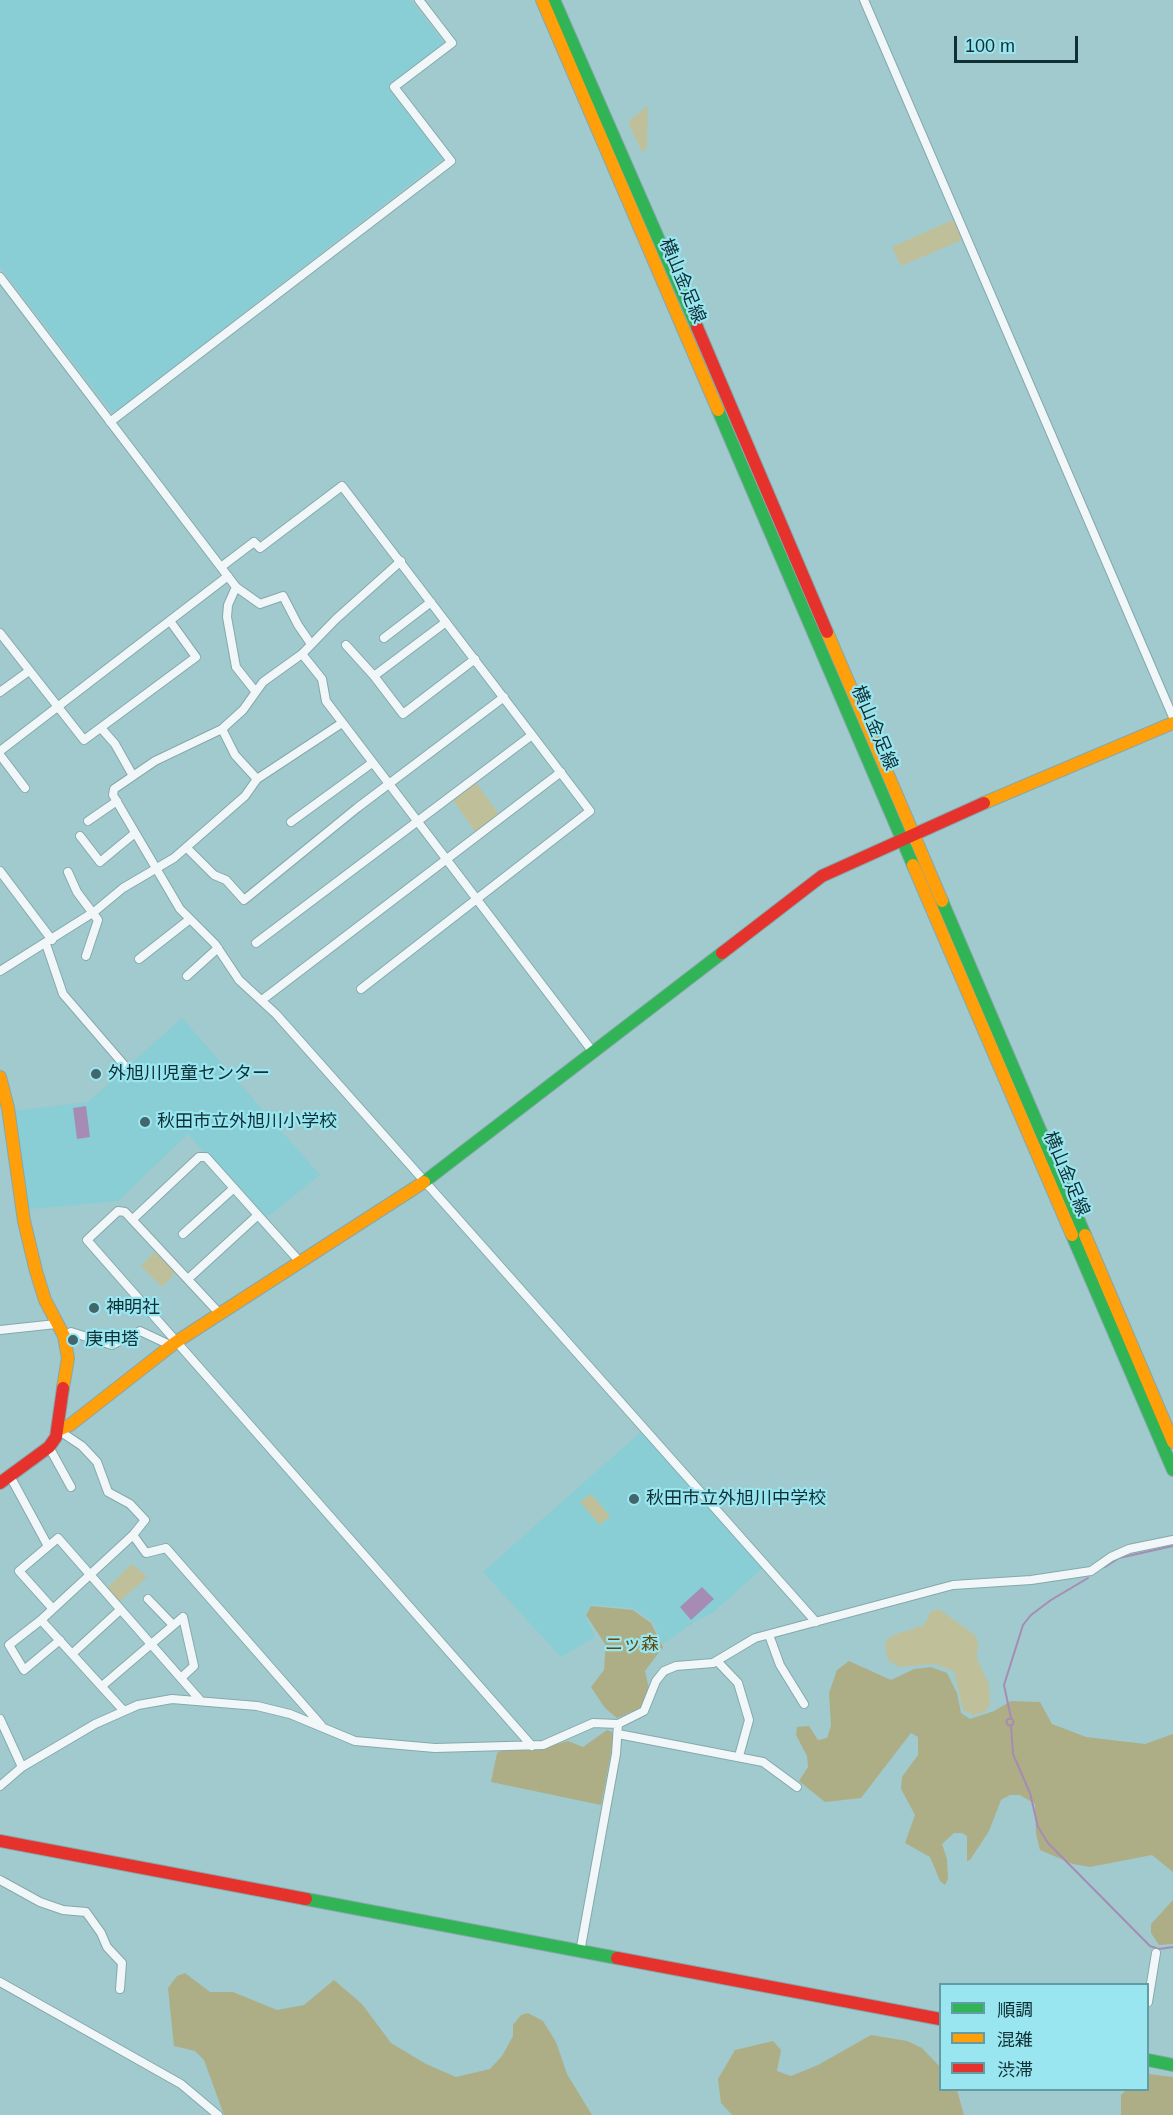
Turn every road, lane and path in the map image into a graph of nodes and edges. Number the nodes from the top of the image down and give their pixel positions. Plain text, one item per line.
1 (419, 0) edge
2 (542, 0) edge
3 (554, 0) edge
4 (864, 0) edge
5 (0, 277) edge
6 (110, 422) junction
7 (401, 561) junction
8 (221, 567) junction
9 (228, 576) junction
10 (236, 587) junction
11 (431, 602) junction
12 (170, 621) junction
13 (446, 622) junction
14 (0, 634) edge
15 (384, 638) dead end
16 (311, 644) junction
17 (346, 645) dead end
18 (302, 654) junction
19 (475, 659) junction
20 (29, 670) junction
21 (375, 676) junction
22 (255, 691) junction
23 (0, 692) edge
24 (504, 697) junction
25 (57, 707) junction
26 (1173, 717) edge
27 (342, 723) junction
28 (1173, 723) edge
29 (100, 728) junction
30 (222, 729) junction
31 (532, 735) junction
32 (0, 753) edge
33 (372, 763) junction
34 (561, 772) junction
35 (133, 776) junction
36 (257, 779) junction
37 (390, 786) junction
38 (25, 788) dead end
39 (117, 801) junction
40 (88, 822) dead end
41 (291, 822) dead end
42 (418, 822) junction
43 (135, 833) junction
44 (80, 836) dead end
45 (908, 836) junction
46 (187, 848) junction
47 (446, 859) junction
48 (155, 870) junction
49 (0, 871) edge
50 (68, 872) dead end
51 (476, 899) junction
52 (94, 912) junction
53 (190, 920) junction
54 (49, 942) junction
55 (256, 944) dead end
56 (218, 948) junction
57 (87, 956) dead end
58 (139, 960) dead end
59 (0, 971) edge
60 (187, 976) dead end
61 (361, 989) dead end
62 (262, 1000) junction
63 (593, 1053) junction
64 (125, 1066) dead end
65 (0, 1077) edge
66 (4, 1110) edge
67 (425, 1181) junction
68 (234, 1188) junction
69 (258, 1215) junction
70 (134, 1220) junction
71 (183, 1234) dead end
72 (300, 1262) junction
73 (188, 1279) junction
74 (220, 1314) junction
75 (56, 1324) junction
76 (0, 1330) edge
77 (64, 1336) junction
78 (174, 1344) junction
79 (58, 1430) junction
80 (1173, 1442) edge
81 (50, 1447) junction
82 (1173, 1470) edge
83 (5, 1480) edge
84 (71, 1486) dead end
85 (133, 1535) junction
86 (1173, 1540) edge
87 (48, 1546) junction
88 (90, 1576) junction
89 (148, 1599) dead end
90 (53, 1609) junction
91 (120, 1610) junction
92 (41, 1620) junction
93 (816, 1622) junction
94 (173, 1625) junction
95 (770, 1635) junction
96 (60, 1640) junction
97 (150, 1644) junction
98 (72, 1654) junction
99 (717, 1661) junction
100 (181, 1678) junction
101 (102, 1686) junction
102 (200, 1700) junction
103 (804, 1704) dead end
104 (123, 1710) junction
105 (0, 1719) edge
106 (618, 1724) junction
107 (323, 1727) junction
108 (618, 1734) junction
109 (532, 1746) junction
110 (738, 1756) junction
111 (22, 1767) junction
112 (0, 1786) edge
113 (797, 1787) dead end
114 (0, 1841) edge
115 (0, 1880) edge
116 (580, 1952) junction
117 (1156, 1953) dead end
118 (0, 1982) edge
119 (120, 1989) dead end
120 (1149, 1996) edge
121 (939, 2019) edge
122 (1149, 2060) edge
123 (1173, 2065) edge
124 (218, 2115) edge

1 - 6 street
2 - 45 street, 横山金足線
3 - 45 street, 横山金足線
4 - 26 street
5 - 6 street
6 - 8 street
7 - 8 street
7 - 11 street
7 - 16 street
8 - 9 street
9 - 10 street
9 - 12 street
10 - 16 street
10 - 22 street
11 - 13 street
11 - 15 street
12 - 25 street
12 - 29 street
13 - 19 street
13 - 21 street
14 - 20 street
16 - 18 street
17 - 21 street
18 - 22 street
18 - 27 street
19 - 21 street
19 - 24 street
20 - 23 street
20 - 25 street
22 - 30 street
24 - 31 street
24 - 37 street
25 - 29 street
25 - 32 street
27 - 33 street
27 - 36 street
28 - 45 street
29 - 35 street
30 - 35 street
30 - 36 street
31 - 34 street
31 - 42 street
32 - 38 street
33 - 37 street
33 - 41 street
34 - 47 street
34 - 51 street
35 - 39 street
36 - 46 street
37 - 42 street
37 - 46 street
39 - 40 street
39 - 43 street
42 - 47 street
42 - 55 street
43 - 44 street
43 - 48 street
45 - 63 street
45 - 80 street, 横山金足線
45 - 82 street, 横山金足線
46 - 48 street
47 - 51 street
47 - 62 street
48 - 52 street
48 - 53 street
49 - 54 street
50 - 52 street
51 - 61 street
51 - 63 street
52 - 54 street
52 - 57 street
53 - 56 street
53 - 58 street
54 - 59 street
54 - 64 street
56 - 60 street
56 - 62 street
62 - 67 street
63 - 67 street
65 - 66 street
66 - 75 street
67 - 72 street
67 - 93 street
68 - 69 street
68 - 70 street
68 - 71 street
69 - 72 street
69 - 73 street
70 - 73 street
70 - 78 street
72 - 74 street
73 - 74 street
74 - 78 street
75 - 76 street
75 - 77 street
77 - 78 street
77 - 79 street
78 - 79 street
78 - 109 street
79 - 81 street
79 - 85 street
81 - 83 street
81 - 84 street
83 - 87 street
85 - 88 street
85 - 107 street
86 - 93 street
87 - 88 street
87 - 90 street
88 - 90 street
88 - 91 street
89 - 94 street
90 - 92 street
91 - 97 street
91 - 98 street
92 - 96 street
92 - 96 street
93 - 95 street
94 - 97 street
94 - 100 street
95 - 99 street
95 - 103 street
96 - 98 street
97 - 100 street
97 - 101 street
98 - 101 street
99 - 106 street
99 - 110 street
100 - 102 street
101 - 104 street
102 - 104 street
102 - 107 street
104 - 111 street
105 - 111 street
106 - 108 street
106 - 109 street
107 - 109 street
108 - 110 street
108 - 116 street
110 - 113 street
111 - 112 street
114 - 116 street
115 - 119 street
116 - 121 street
117 - 120 street
118 - 124 street
122 - 123 street

